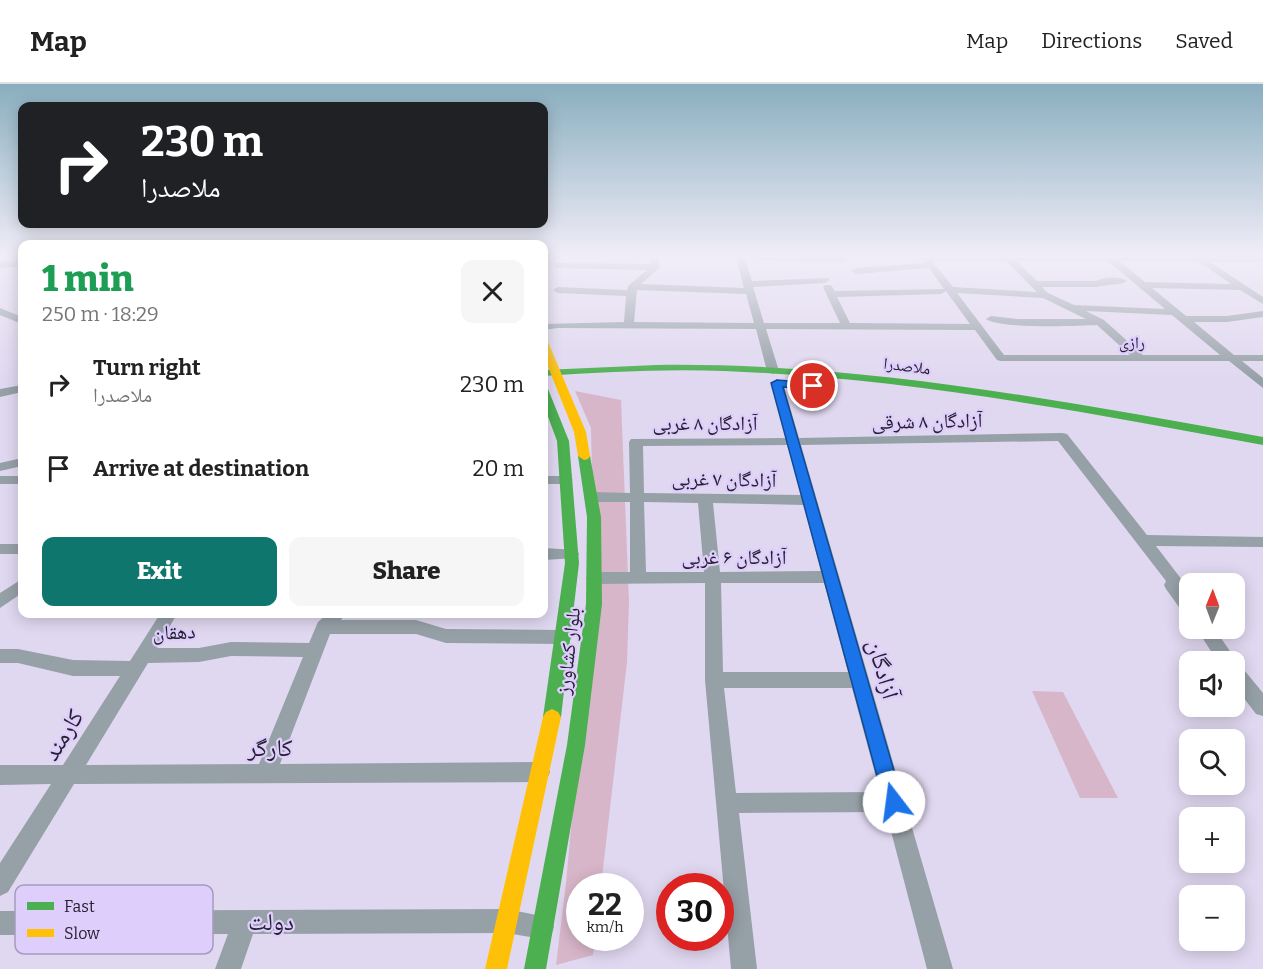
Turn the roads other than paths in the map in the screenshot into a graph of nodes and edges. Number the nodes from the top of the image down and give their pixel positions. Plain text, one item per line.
1 (631, 298) edge
2 (751, 298) edge
3 (833, 298) edge
4 (953, 298) edge
5 (1052, 298) edge
6 (1158, 298) edge
7 (1071, 308) junction
8 (0, 311) edge
9 (1175, 312) junction
10 (1263, 314) edge
11 (18, 319) edge
12 (991, 319) dead end
13 (1185, 319) junction
14 (1100, 322) junction
15 (629, 325) junction
16 (759, 325) junction
17 (548, 326) edge
18 (846, 326) junction
19 (977, 327) junction
20 (1140, 358) junction
21 (1232, 358) junction
22 (1263, 358) edge
23 (548, 359) edge
24 (553, 376) edge
25 (775, 377) junction
26 (1263, 384) edge
27 (18, 390) edge
28 (0, 393) edge
29 (548, 402) edge
30 (1263, 441) edge
31 (793, 442) junction
32 (1263, 453) edge
33 (18, 463) edge
34 (0, 467) edge
35 (0, 480) edge
36 (18, 480) edge
37 (548, 480) edge
38 (566, 480) junction
39 (591, 497) junction
40 (637, 497) junction
41 (705, 498) junction
42 (809, 500) junction
43 (1144, 540) junction
44 (1263, 542) edge
45 (0, 549) edge
46 (18, 549) edge
47 (548, 554) edge
48 (571, 555) junction
49 (831, 577) junction
50 (594, 578) junction
51 (638, 578) junction
52 (713, 578) junction
53 (18, 588) edge
54 (1179, 594) edge
55 (0, 602) edge
56 (166, 618) edge
57 (331, 620) edge
58 (562, 637) junction
59 (315, 650) junction
60 (0, 656) edge
61 (138, 662) junction
62 (860, 680) junction
63 (714, 681) junction
64 (1245, 684) edge
65 (1263, 708) edge
66 (540, 772) junction
67 (266, 773) junction
68 (0, 775) edge
69 (68, 775) junction
70 (894, 802) junction
71 (727, 803) junction
72 (0, 884) edge
73 (507, 921) junction
74 (213, 922) edge
75 (245, 922) junction
76 (542, 927) junction
77 (228, 969) edge
78 (496, 969) edge
79 (534, 969) edge
80 (744, 969) edge
81 (940, 969) edge

1 - 15 street
2 - 16 street, آزادگان
3 - 18 street
4 - 19 street
5 - 7 street
6 - 9 street
7 - 9 street
7 - 14 street
8 - 11 street
9 - 13 street
10 - 13 street
12 - 14 street
13 - 21 street
14 - 20 street
15 - 16 street
15 - 17 street
16 - 18 street
16 - 25 street, آزادگان
18 - 19 street
19 - 20 street, رازی
20 - 21 street, رازی
21 - 22 street, رازی
21 - 26 street
23 - 24 main road, بلوار کشاورز
24 - 25 main road, ملاصدرا
24 - 39 main road, بلوار کشاورز
25 - 30 main road, ملاصدرا
25 - 31 street, آزادگان
25 - 32 main road, ملاصدرا
27 - 28 street
29 - 38 main road, بلوار کشاورز
31 - 40 street, آزادگان ۸ غربی
31 - 42 street, آزادگان
31 - 43 street, آزادگان ۸ شرقی
33 - 34 street
35 - 36 street
37 - 38 street
38 - 48 main road, بلوار کشاورز
39 - 40 street, آزادگان ۷ غربی
39 - 50 main road, بلوار کشاورز
40 - 41 street, آزادگان ۷ غربی
40 - 51 street
41 - 42 street, آزادگان ۷ غربی
41 - 52 street
42 - 49 street, آزادگان
43 - 44 street
43 - 54 street
45 - 46 street
47 - 48 street
48 - 58 main road, بلوار کشاورز
49 - 52 street, آزادگان ۶ غربی
49 - 62 street, آزادگان
50 - 51 street, آزادگان ۶ غربی
50 - 76 main road, بلوار کشاورز
51 - 52 street, آزادگان ۶ غربی
52 - 63 street
53 - 55 street
56 - 61 street, کارمند
57 - 58 street
57 - 59 street
58 - 66 main road, بلوار کشاورز
59 - 61 street, دهقان
59 - 67 street
60 - 61 street, دهقان
61 - 69 street, کارمند
62 - 63 street
62 - 70 street, آزادگان
63 - 71 street
64 - 65 street
66 - 67 street, کارگر
66 - 73 main road, بلوار کشاورز
67 - 69 street, کارگر
68 - 69 street, کارگر
69 - 72 street, کارمند
70 - 71 street
70 - 81 street, آزادگان
71 - 80 street
73 - 75 street, دولت
73 - 76 street, دولت
73 - 78 main road, بلوار کشاورز
74 - 75 street, دولت
75 - 77 street
76 - 79 main road, بلوار کشاورز

